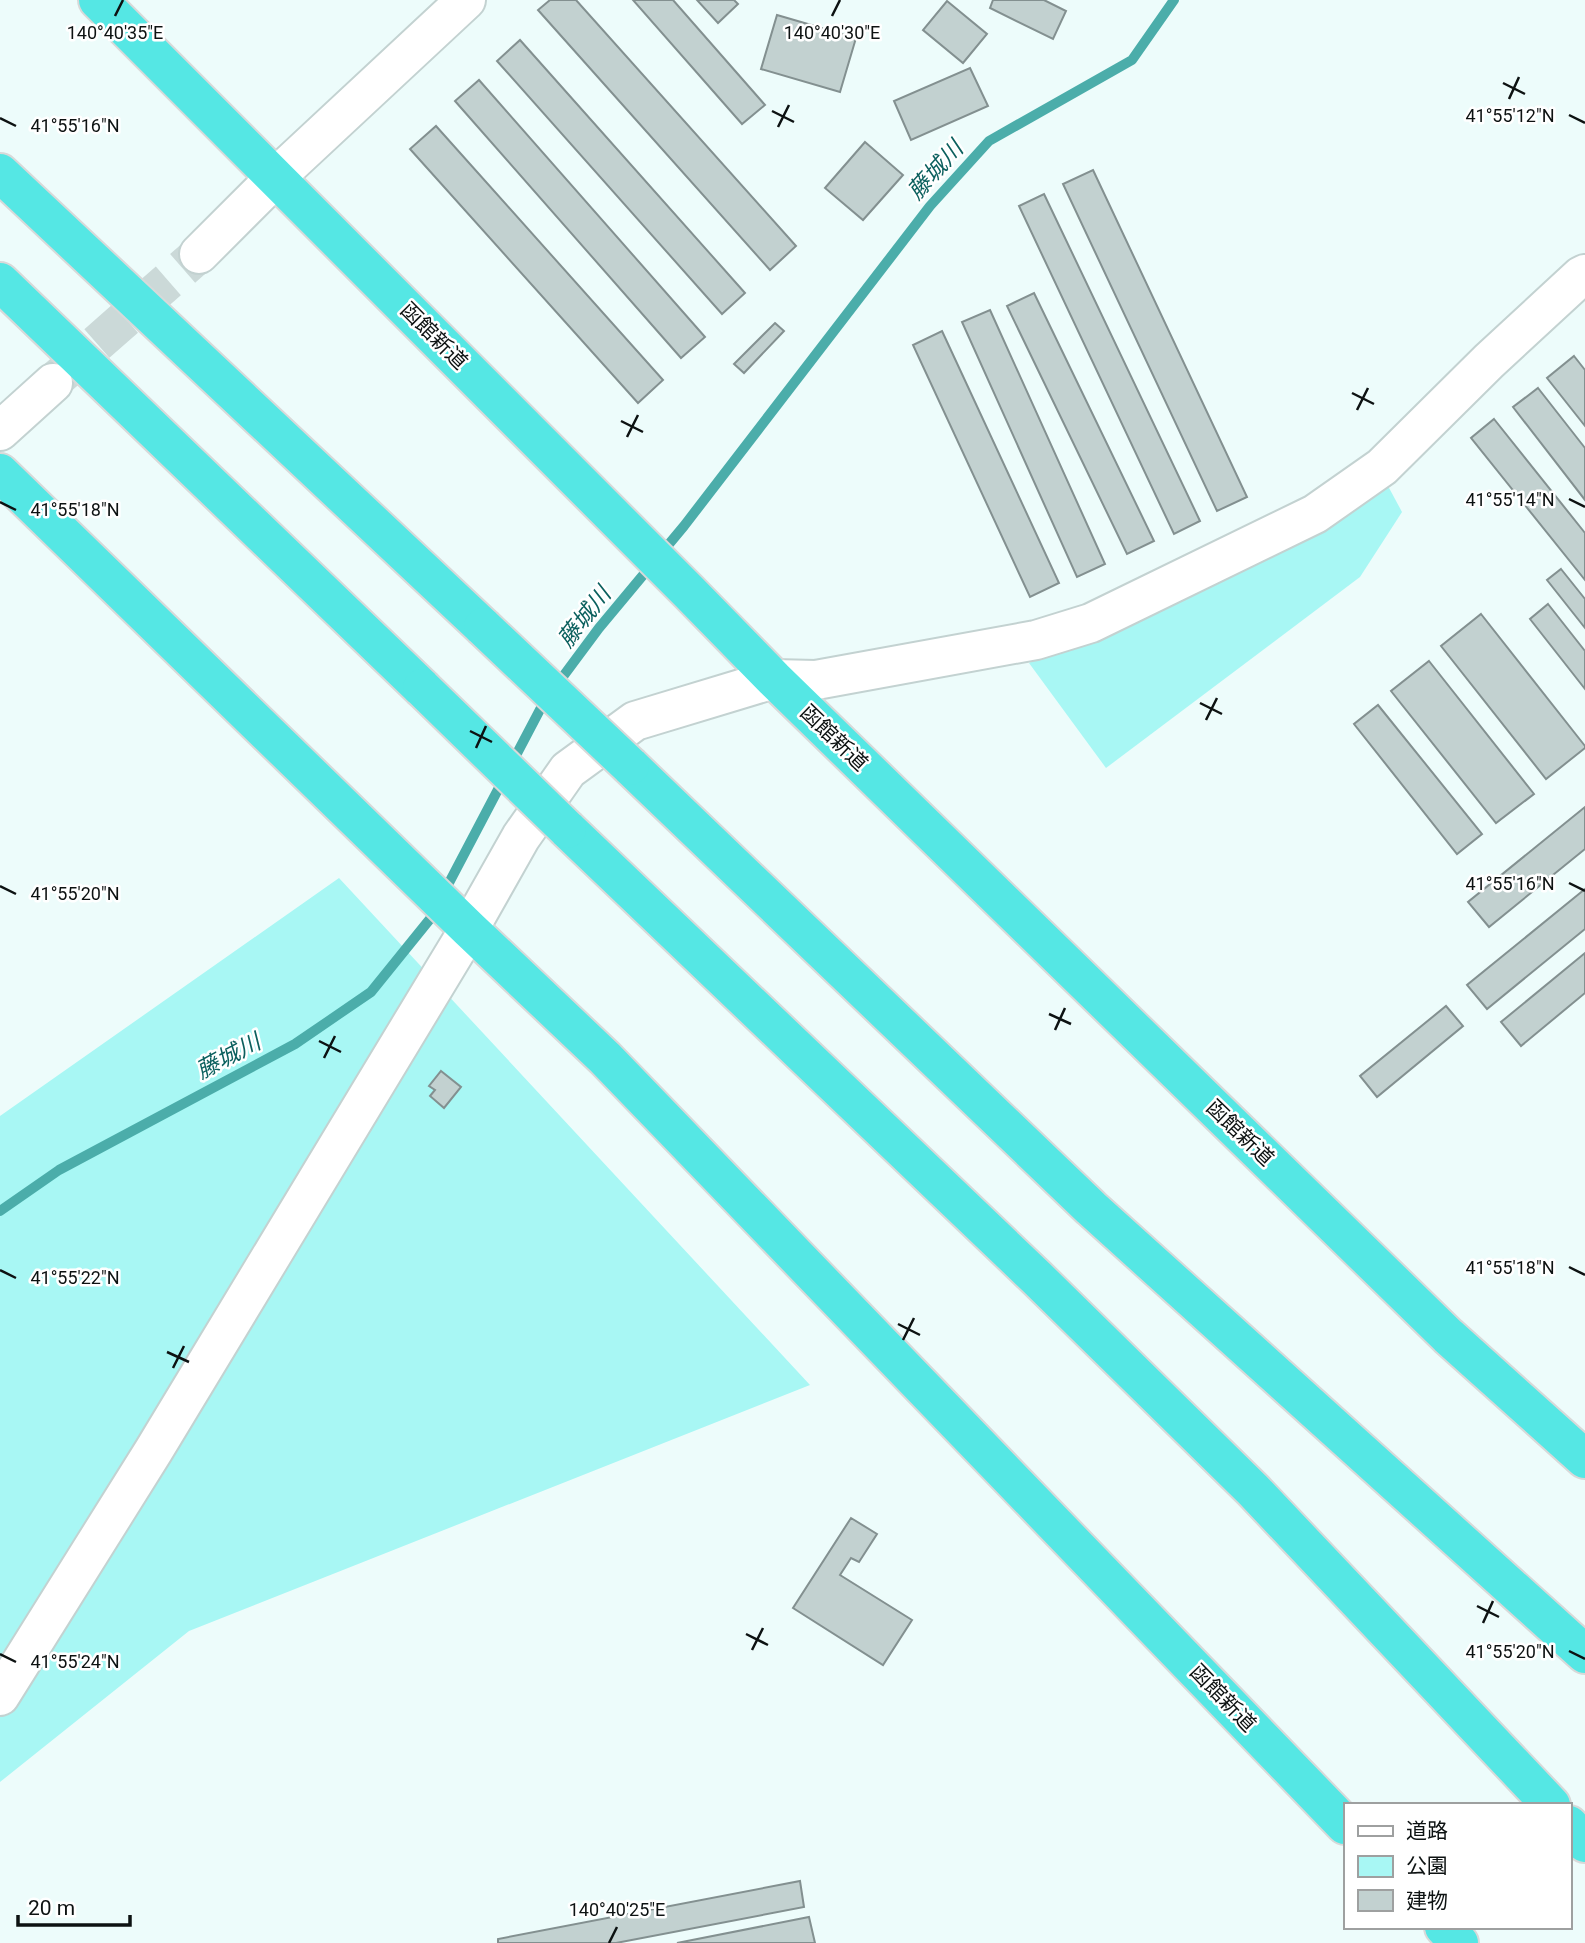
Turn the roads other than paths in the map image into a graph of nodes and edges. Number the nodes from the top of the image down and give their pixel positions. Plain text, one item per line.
1 (98, 0) edge
2 (466, 0) edge
3 (0, 173) edge
4 (276, 177) junction
5 (199, 254) tunnel mouth
6 (1585, 274) edge
7 (0, 282) edge
8 (52, 383) tunnel mouth
9 (0, 431) edge
10 (0, 473) edge
11 (774, 679) junction
12 (459, 920) junction
13 (1585, 1459) edge
14 (1585, 1654) edge
15 (0, 1696) edge
16 (1549, 1803) edge
17 (1344, 1824) edge
18 (1571, 1827) edge
19 (1585, 1843) edge
20 (1446, 1929) edge
21 (1459, 1943) edge

1 - 4 highway, 函館新道
2 - 4 street
3 - 14 highway, bridge
4 - 5 street
4 - 11 highway, 函館新道
6 - 11 street
7 - 16 highway, bridge
8 - 9 street
10 - 12 highway, 函館新道
11 - 12 street
11 - 13 highway, 函館新道
12 - 15 street
12 - 17 highway, 函館新道
18 - 19 highway
20 - 21 highway

